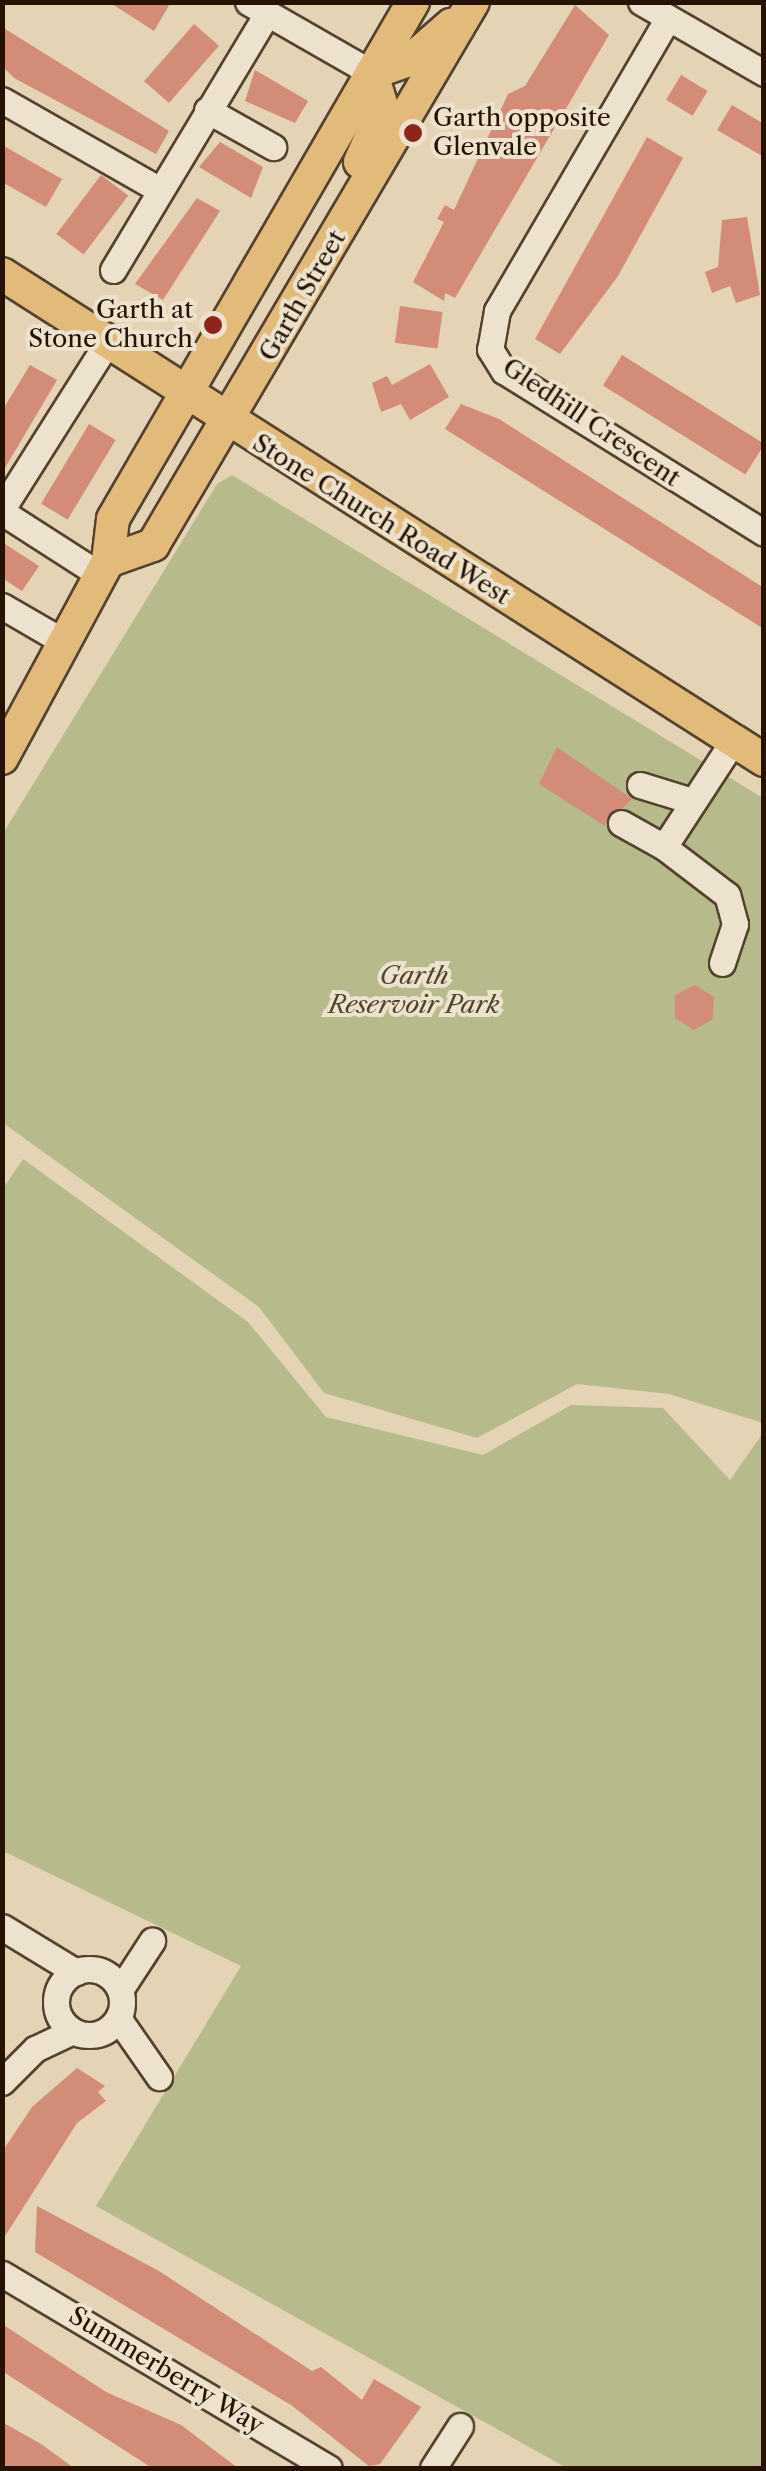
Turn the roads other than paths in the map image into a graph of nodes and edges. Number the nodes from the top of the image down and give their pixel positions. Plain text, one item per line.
1 (414, 2) edge
2 (471, 2) edge
3 (641, 2) edge
4 (258, 8) edge
5 (668, 18) junction
6 (372, 73) junction
7 (764, 73) edge
8 (2, 100) edge
9 (208, 110) junction
10 (273, 147) dead end
11 (160, 190) junction
12 (113, 270) dead end
13 (2, 274) edge
14 (299, 304) junction
15 (106, 343) junction
16 (187, 396) junction
17 (228, 425) junction
18 (2, 511) edge
19 (764, 534) edge
20 (104, 568) junction
21 (2, 606) edge
22 (64, 642) junction
23 (733, 741) junction
24 (2, 758) edge
25 (764, 760) edge
26 (640, 785) dead end
27 (692, 801) junction
28 (621, 823) dead end
29 (664, 847) junction
30 (722, 963) dead end
31 (2, 1927) edge
32 (152, 1941) dead end
33 (111, 1981) junction
34 (64, 1990) junction
35 (110, 2025) junction
36 (73, 2031) junction
37 (35, 2049) junction
38 (159, 2077) dead end
39 (2, 2082) edge
40 (2, 2274) edge
41 (460, 2426) dead end
42 (330, 2468) edge
43 (432, 2468) edge

1 - 6 main road, Garth Street
2 - 6 main road
2 - 14 main road, Garth Street
3 - 5 street
4 - 6 street
4 - 9 street
5 - 7 street
5 - 19 street, Gledhill Crescent
6 - 14 main road
6 - 16 main road, Garth Street
8 - 11 street
9 - 10 street
9 - 11 street
11 - 12 street
13 - 15 main road, Stone Church Road West
14 - 17 main road, Garth Street
15 - 16 main road, Stone Church Road West
15 - 18 street
16 - 17 main road, Stone Church Road West
16 - 20 main road, Garth Street
17 - 20 main road, Garth Street
17 - 23 main road, Stone Church Road West
18 - 20 street
20 - 22 main road, Garth Street
21 - 22 street
22 - 24 main road, Garth Street
23 - 25 main road, Stone Church Road West
23 - 27 street
26 - 27 street
27 - 29 street
28 - 29 street
29 - 30 street
31 - 34 street
32 - 33 street
33 - 34 street
33 - 35 street
34 - 36 street
34 - 37 street
35 - 36 street
35 - 38 street
36 - 37 street
37 - 39 street
40 - 42 street, Summerberry Way
41 - 43 street

